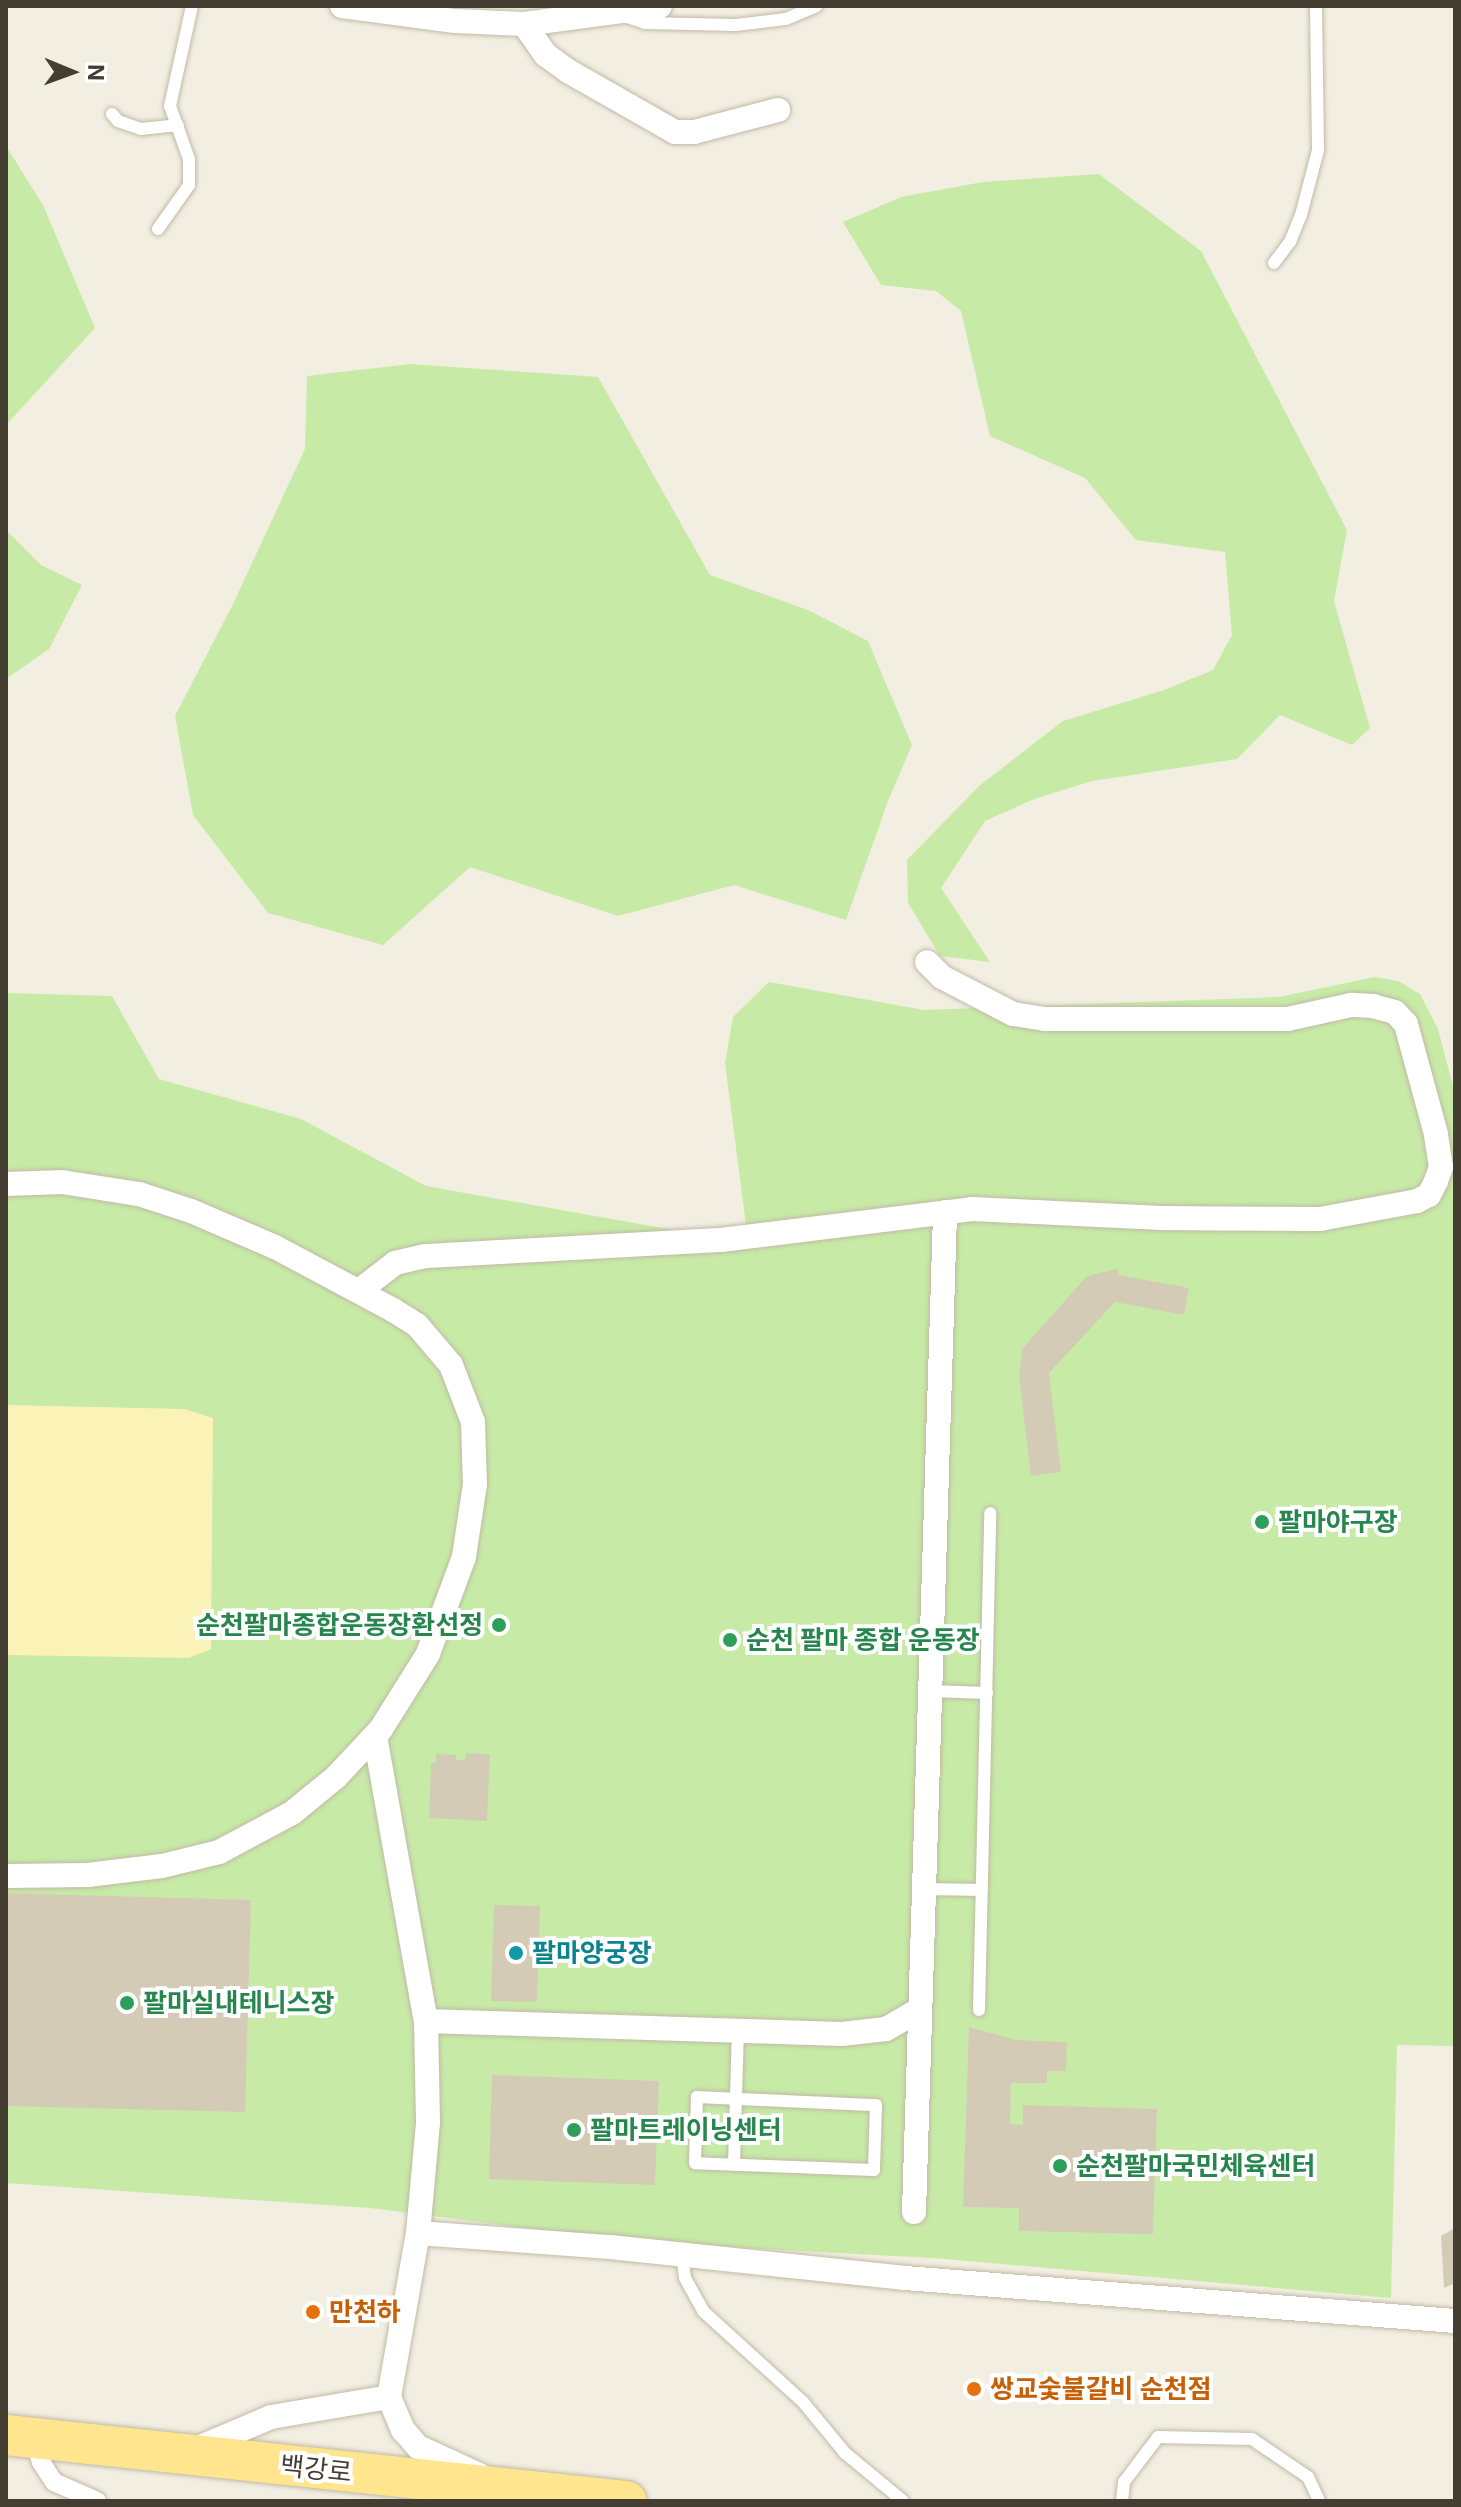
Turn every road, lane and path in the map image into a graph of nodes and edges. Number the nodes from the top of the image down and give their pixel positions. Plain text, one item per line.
1 (192, 6) edge
2 (342, 6) edge
3 (660, 6) edge
4 (816, 6) edge
5 (1316, 6) edge
6 (619, 12) junction
7 (524, 24) junction
8 (778, 110) dead end
9 (112, 114) dead end
10 (178, 125) junction
11 (158, 229) dead end
12 (1274, 263) dead end
13 (927, 962) dead end
14 (6, 1184) edge
15 (945, 1212) junction
16 (360, 1290) junction
17 (990, 1513) dead end
18 (931, 1691) junction
19 (987, 1693) junction
20 (375, 1736) junction
21 (6, 1876) edge
22 (925, 1889) junction
23 (982, 1890) junction
24 (919, 2010) junction
25 (979, 2010) dead end
26 (426, 2021) junction
27 (738, 2031) junction
28 (736, 2099) junction
29 (734, 2164) junction
30 (914, 2212) dead end
31 (418, 2233) junction
32 (682, 2256) junction
33 (1455, 2321) edge
34 (389, 2397) junction
35 (20, 2436) edge
36 (184, 2454) junction
37 (520, 2491) junction
38 (97, 2501) edge
39 (626, 2501) edge
40 (903, 2501) edge
41 (1122, 2501) edge
42 (1319, 2501) edge

1 - 10 lane
2 - 7 street
3 - 6 street
4 - 6 lane
5 - 12 lane
6 - 7 street
7 - 8 street
9 - 10 lane
10 - 11 lane
13 - 15 street
14 - 16 street
15 - 16 street
15 - 18 street
16 - 20 street
17 - 19 lane
18 - 19 lane
18 - 22 street
19 - 23 lane
20 - 21 street
20 - 26 street
22 - 23 lane
22 - 24 street
23 - 25 lane
24 - 27 street
24 - 30 street
26 - 27 street
26 - 31 street
27 - 28 lane
28 - 29 lane
28 - 29 lane
28 - 29 lane
31 - 32 street
31 - 34 street
32 - 33 street
32 - 40 lane
34 - 36 street
34 - 37 street
35 - 36 main road, 백강로
35 - 38 street
36 - 37 main road, 백강로
37 - 39 main road, 백강로
41 - 42 lane

